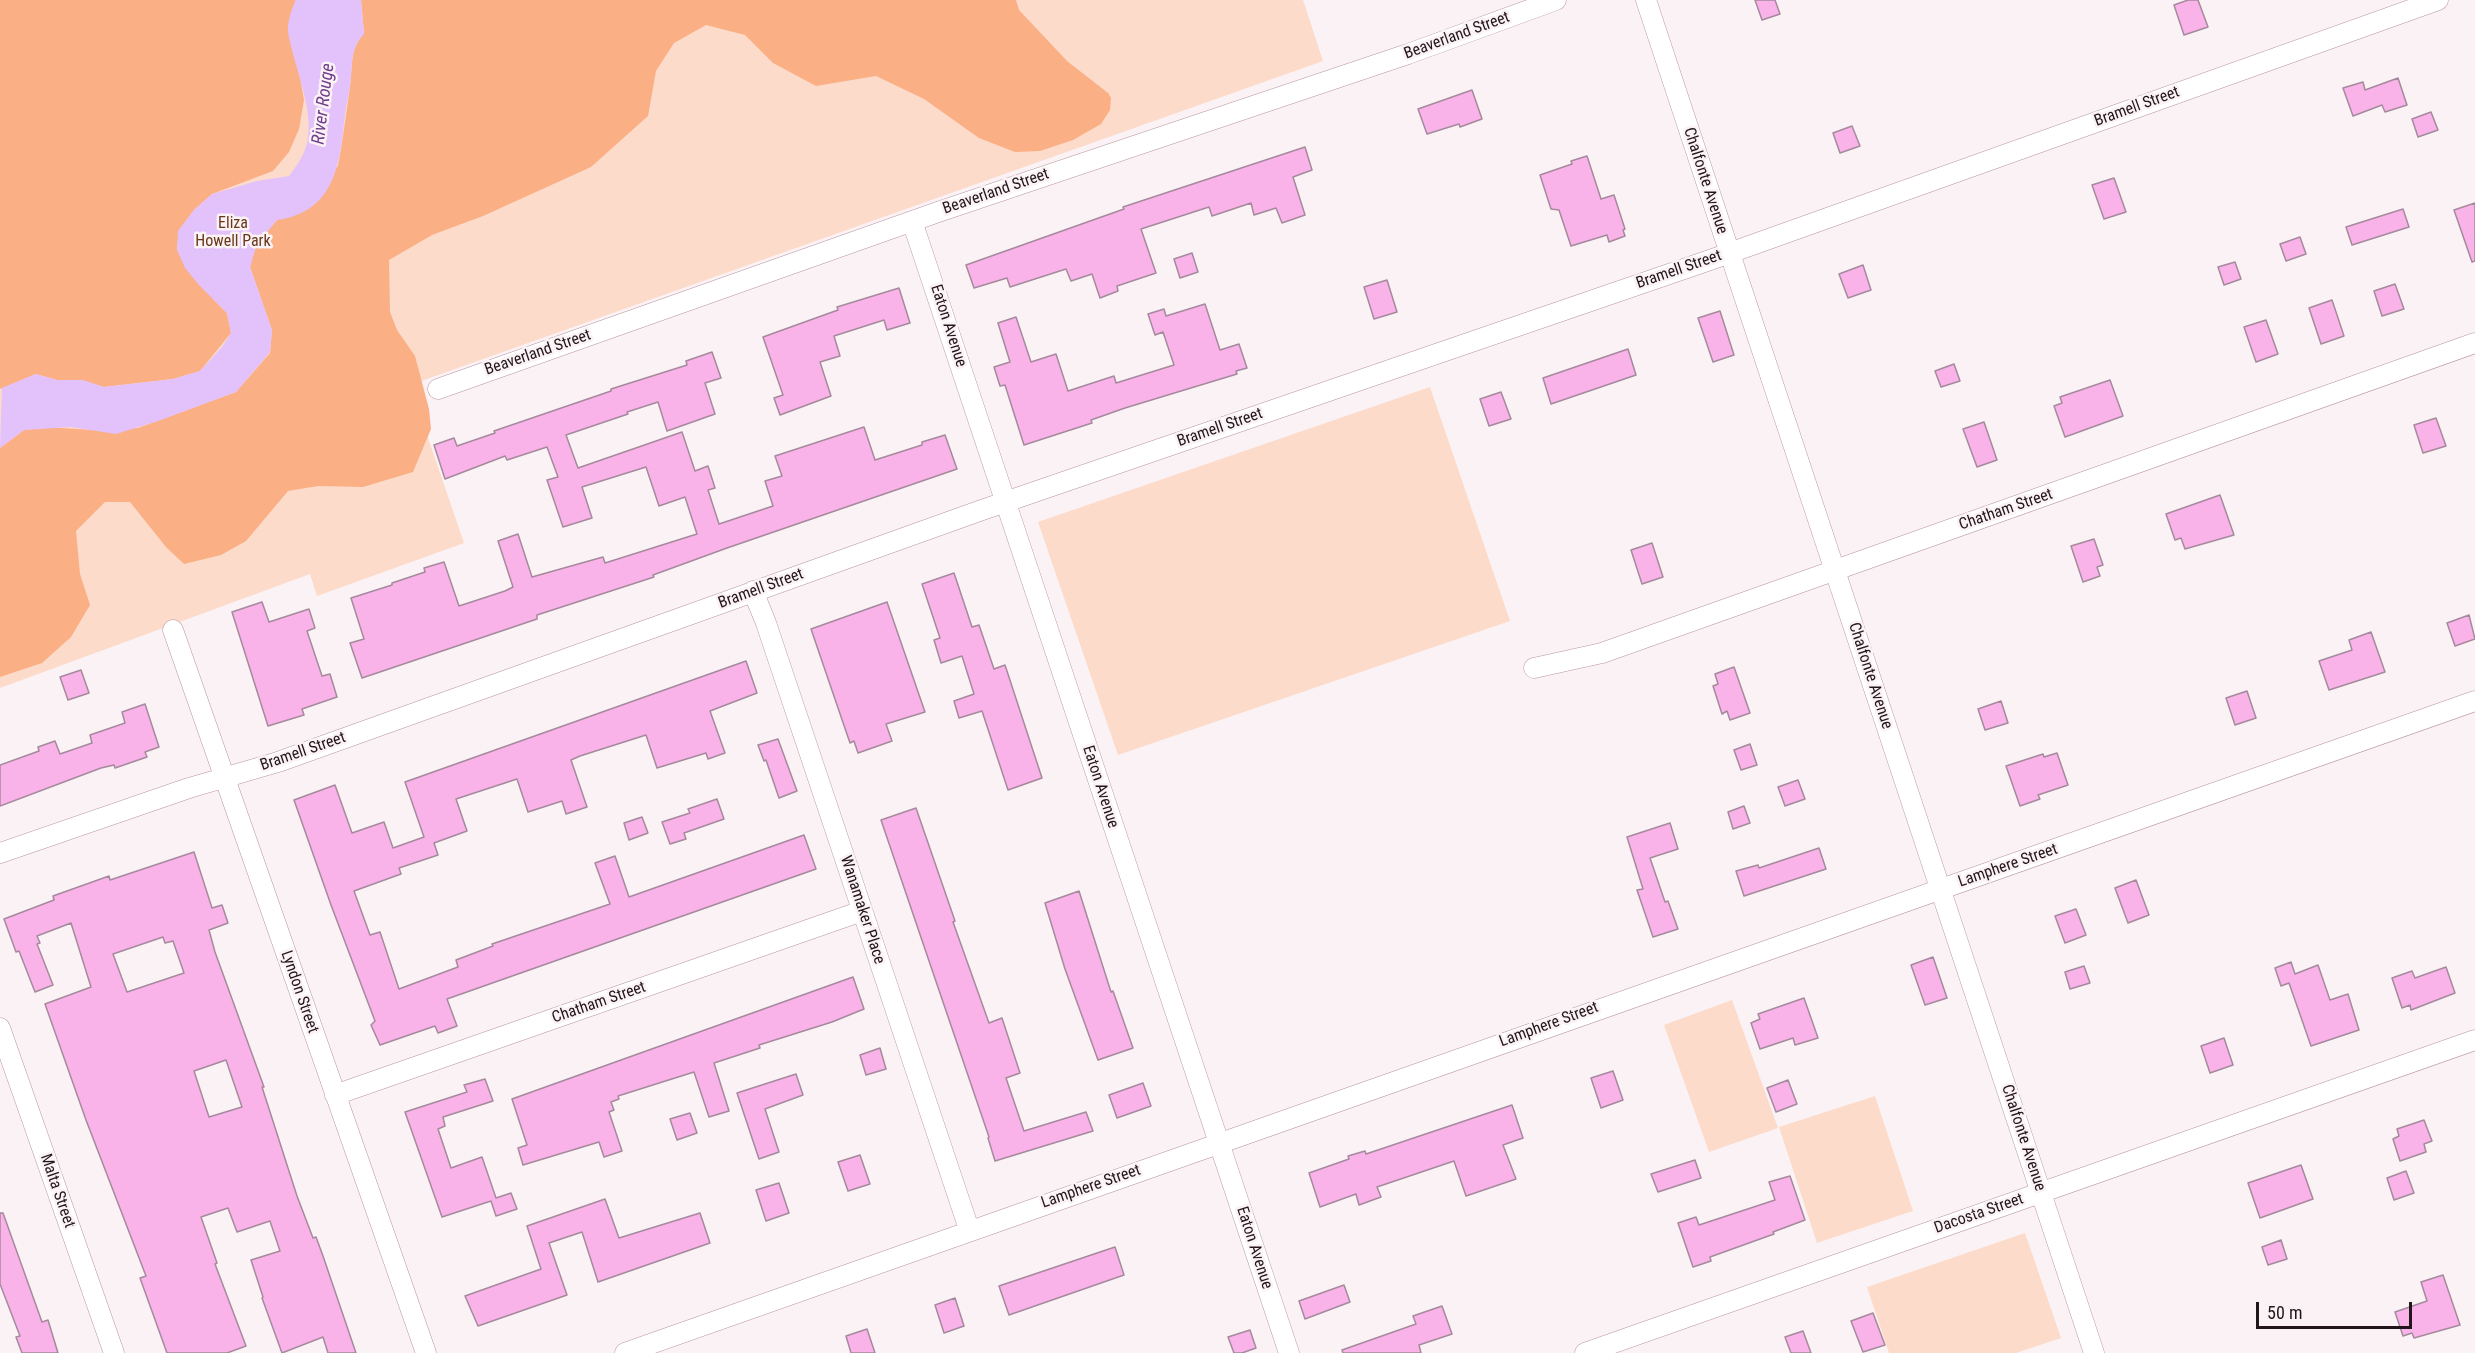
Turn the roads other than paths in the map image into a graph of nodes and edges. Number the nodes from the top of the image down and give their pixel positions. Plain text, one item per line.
1 (1556, 0) edge
2 (1646, 0) edge
3 (2438, 0) edge
4 (912, 221) junction
5 (1729, 253) junction
6 (2475, 344) edge
7 (438, 389) dead end
8 (1005, 502) junction
9 (1835, 570) junction
10 (753, 591) junction
11 (173, 630) dead end
12 (1534, 669) dead end
13 (2475, 701) edge
14 (225, 778) junction
15 (0, 853) edge
16 (1940, 890) junction
17 (862, 911) junction
18 (0, 1029) edge
19 (2475, 1040) edge
20 (335, 1095) junction
21 (1220, 1143) junction
22 (2041, 1192) junction
23 (969, 1229) junction
24 (114, 1353) edge
25 (426, 1353) edge
26 (625, 1353) edge
27 (1289, 1353) edge
28 (1585, 1353) edge
29 (2094, 1353) edge

1 - 4 street, Beaverland Street
2 - 5 street, Chalfonte Avenue
3 - 5 street, Bramell Street
4 - 7 street, Beaverland Street
4 - 8 street, Eaton Avenue
5 - 8 street, Bramell Street
5 - 9 street, Chalfonte Avenue
6 - 9 street, Chatham Street
8 - 10 street, Bramell Street
8 - 21 street, Eaton Avenue
9 - 12 street, Chatham Street
9 - 16 street, Chalfonte Avenue
10 - 14 street, Bramell Street
10 - 17 street, Wanamaker Place
11 - 14 street, Lyndon Street
13 - 16 street, Lamphere Street
14 - 15 street, Bramell Street
14 - 20 street, Lyndon Street
16 - 21 street, Lamphere Street
16 - 22 street, Chalfonte Avenue
17 - 20 street, Chatham Street
17 - 23 street, Wanamaker Place
18 - 24 street, Malta Street
19 - 22 street, Dacosta Street
20 - 25 street, Lyndon Street
21 - 23 street, Lamphere Street
21 - 27 street, Eaton Avenue
22 - 28 street, Dacosta Street
22 - 29 street, Chalfonte Avenue
23 - 26 street, Lamphere Street

